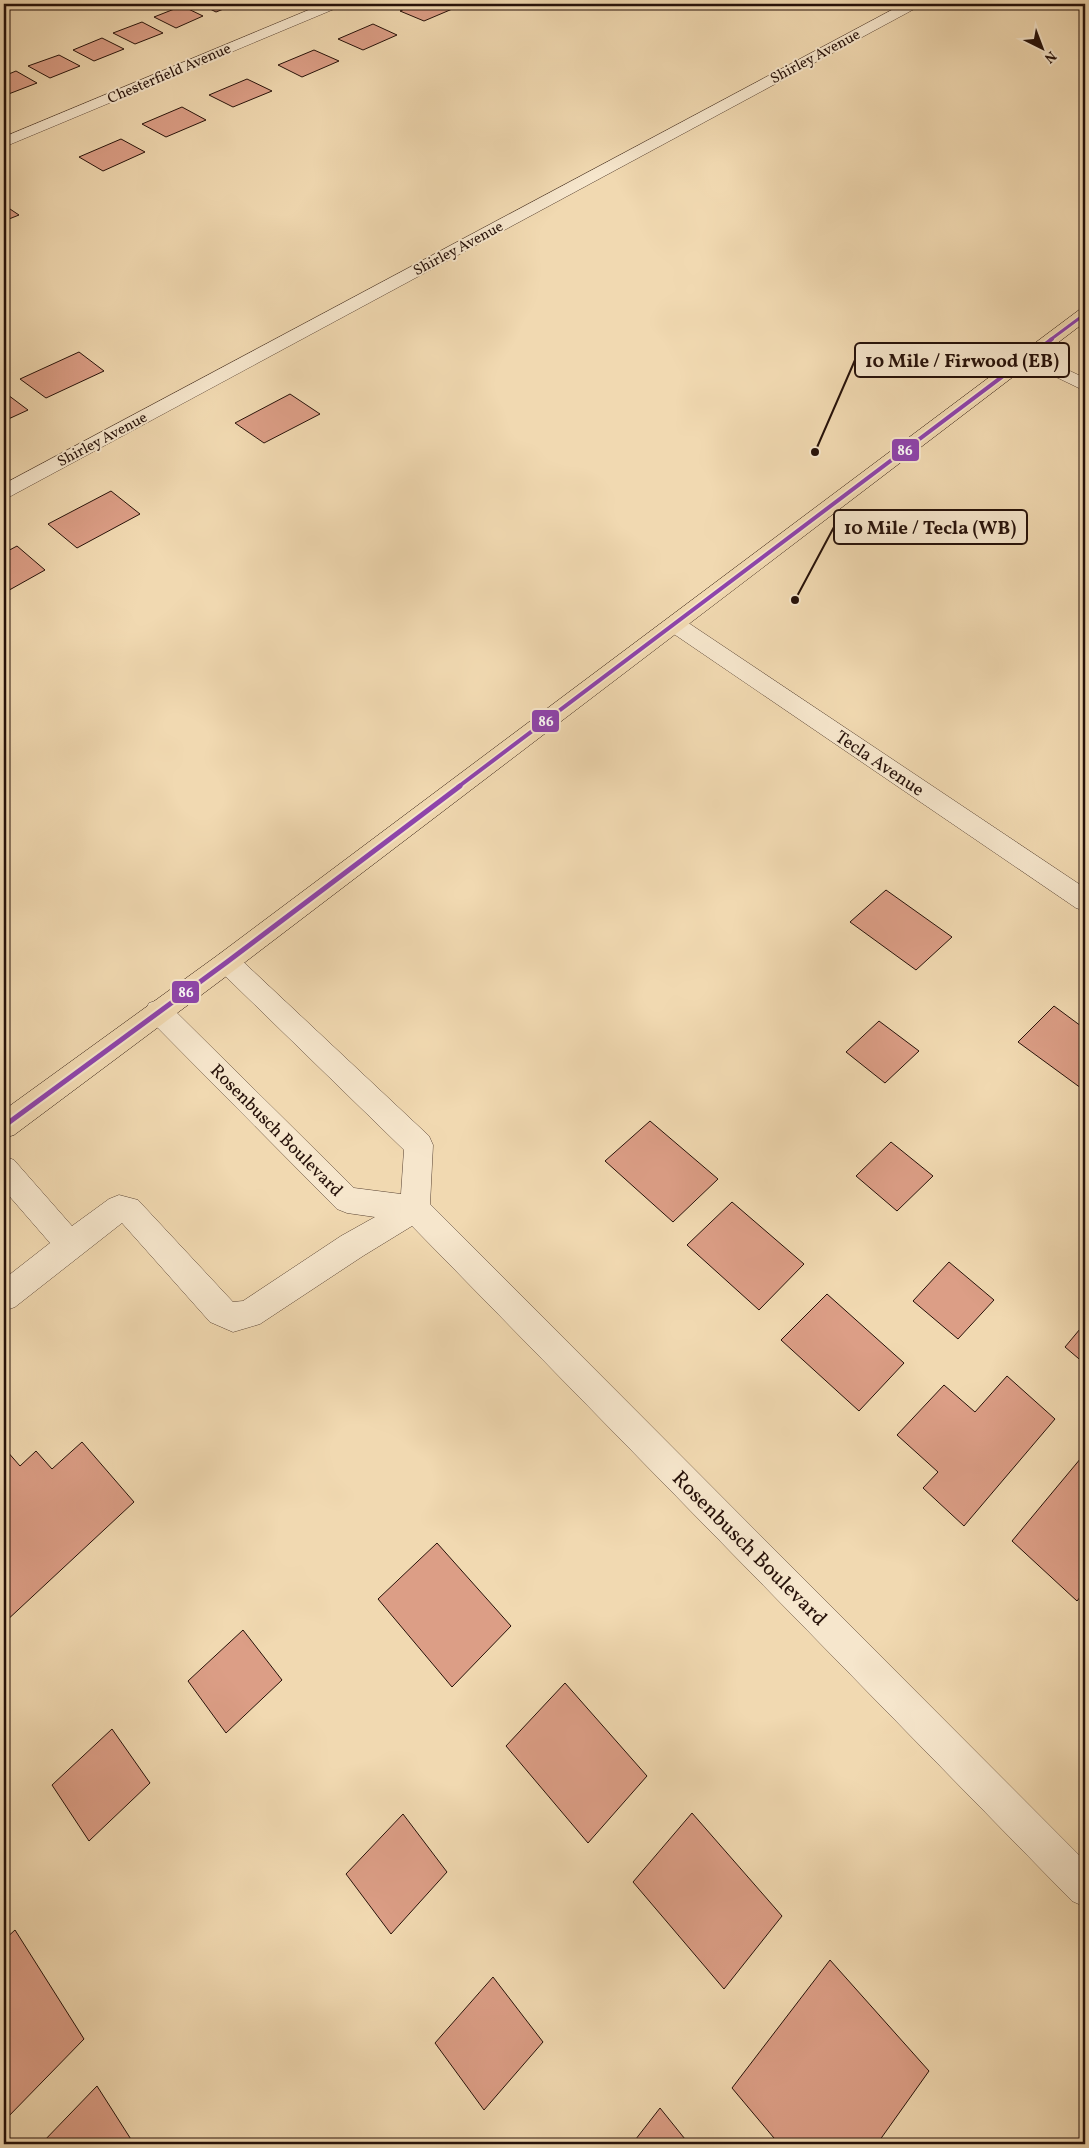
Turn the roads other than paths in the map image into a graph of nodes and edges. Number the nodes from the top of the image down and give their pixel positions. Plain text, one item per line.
1 (334, 4) edge
2 (913, 4) edge
3 (4, 142) edge
4 (1085, 314) edge
5 (1029, 358) junction
6 (1085, 385) edge
7 (4, 492) edge
8 (676, 625) junction
9 (1085, 901) edge
10 (227, 962) junction
11 (158, 1011) junction
12 (4, 1126) edge
13 (4, 1169) edge
14 (414, 1209) junction
15 (70, 1244) junction
16 (4, 1297) edge
17 (1085, 1888) edge

1 - 3 street, Chesterfield Avenue
2 - 7 street, Shirley Avenue
4 - 5 main road
5 - 6 street
5 - 8 main road
8 - 9 street, Tecla Avenue
8 - 10 main road
10 - 11 main road
10 - 14 street
11 - 12 main road
11 - 14 street, Rosenbusch Boulevard
13 - 15 street
14 - 15 street
14 - 17 street, Rosenbusch Boulevard
15 - 16 street

